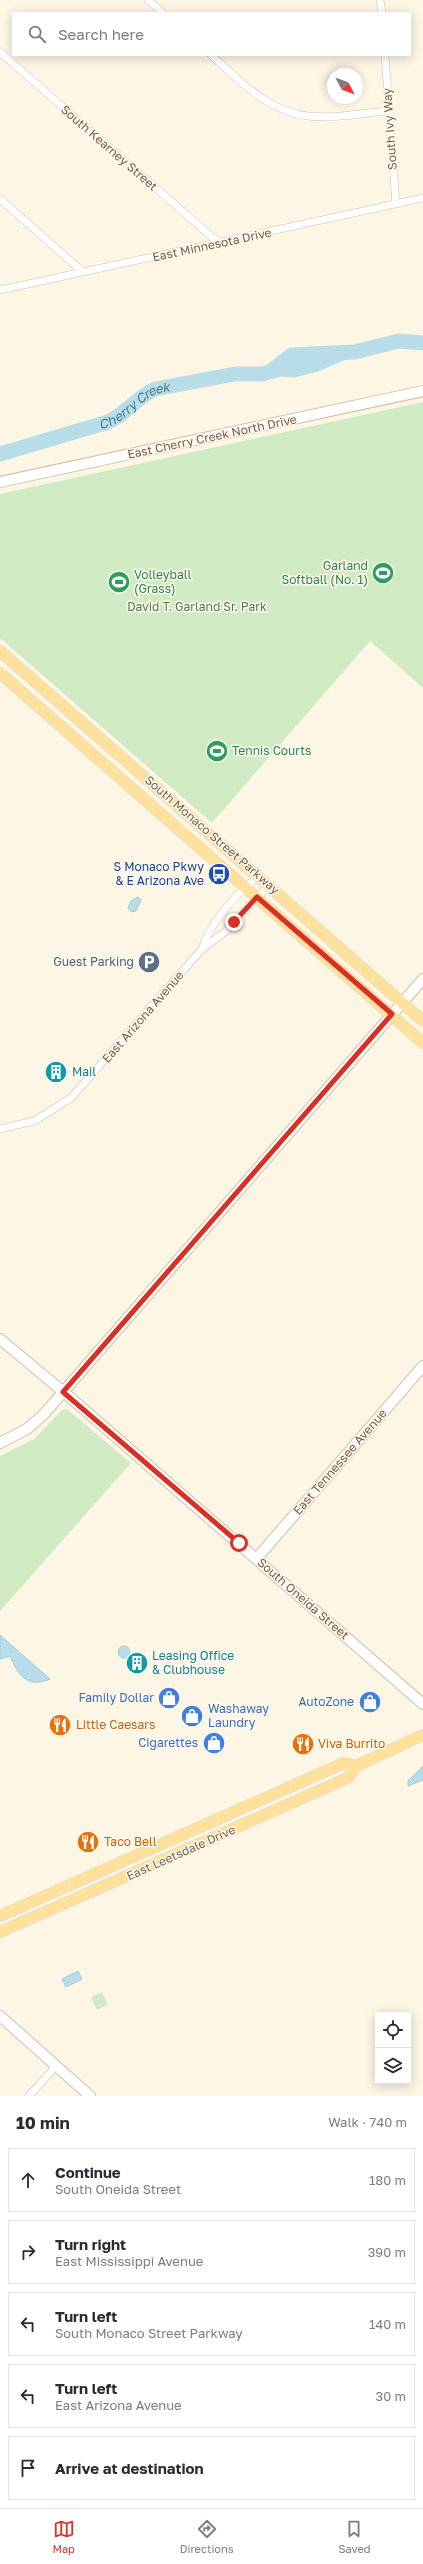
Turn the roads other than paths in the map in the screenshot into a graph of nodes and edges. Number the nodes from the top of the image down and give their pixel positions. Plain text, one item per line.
1 (148, 0) edge
2 (380, 0) edge
3 (162, 12) edge
4 (382, 12) edge
5 (0, 52) edge
6 (212, 56) edge
7 (385, 56) edge
8 (388, 111) junction
9 (423, 198) edge
10 (0, 199) edge
11 (396, 204) junction
12 (220, 244) junction
13 (83, 272) junction
14 (0, 290) edge
15 (423, 391) edge
16 (0, 482) edge
17 (0, 651) edge
18 (0, 673) edge
19 (258, 876) junction
20 (268, 885) junction
21 (246, 887) junction
22 (257, 897) junction
23 (202, 948) junction
24 (423, 979) edge
25 (403, 1002) junction
26 (392, 1014) junction
27 (423, 1021) edge
28 (423, 1042) edge
29 (0, 1129) edge
30 (0, 1339) edge
31 (422, 1367) edge
32 (63, 1392) junction
33 (0, 1443) edge
34 (257, 1558) junction
35 (423, 1704) edge
36 (423, 1734) edge
37 (356, 1766) junction
38 (0, 1916) edge
39 (0, 1932) edge
40 (0, 2016) edge
41 (56, 2066) junction
42 (29, 2096) edge
43 (90, 2096) edge

1 - 3 street
2 - 4 street
5 - 12 street, South Kearney Street
6 - 8 street
7 - 8 street, South Ivy Way
8 - 11 street, South Ivy Way
9 - 11 street, East Minnesota Drive
10 - 13 street
11 - 12 street, East Minnesota Drive
12 - 13 street, East Minnesota Drive
13 - 14 street, East Minnesota Drive
15 - 16 street, East Cherry Creek North Drive
17 - 19 main road, South Monaco Street Parkway
18 - 21 main road, South Monaco Street Parkway
19 - 20 main road, South Monaco Street Parkway
19 - 21 street, East Arizona Avenue
20 - 22 street, East Arizona Avenue
20 - 25 main road, South Monaco Street Parkway
21 - 22 main road, South Monaco Street Parkway
21 - 23 street, East Arizona Avenue
22 - 23 street, East Arizona Avenue
22 - 26 main road, South Monaco Street Parkway
23 - 29 street, East Arizona Avenue
24 - 25 street
25 - 26 street
25 - 27 main road, South Monaco Street Parkway
26 - 28 main road, South Monaco Street Parkway
26 - 32 street
30 - 32 street, South Oneida Street
31 - 34 street, East Tennessee Avenue
32 - 33 street
32 - 34 street, South Oneida Street
34 - 35 street, South Oneida Street
36 - 37 main road, East Leetsdale Drive
37 - 38 main road, East Leetsdale Drive
37 - 39 main road, East Leetsdale Drive
40 - 41 street
41 - 42 street
41 - 43 street

